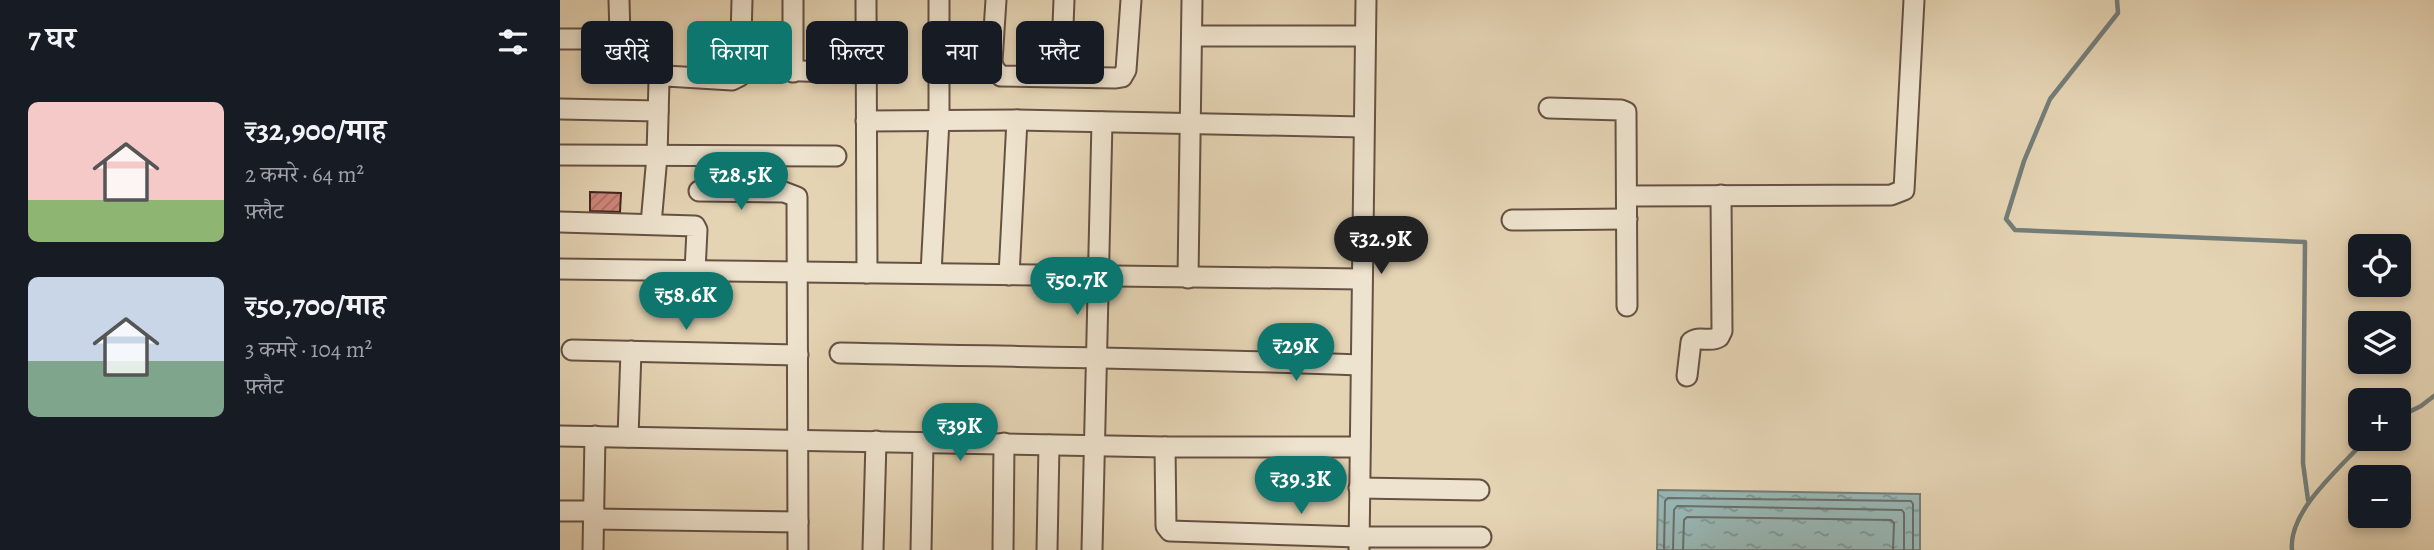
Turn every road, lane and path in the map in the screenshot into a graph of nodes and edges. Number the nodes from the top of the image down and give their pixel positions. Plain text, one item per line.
1 (619, 0) edge
2 (742, 0) edge
3 (793, 0) edge
4 (866, 0) edge
5 (939, 0) edge
6 (996, 0) edge
7 (1064, 0) edge
8 (1131, 0) edge
9 (1192, 0) edge
10 (1366, 0) edge
11 (1914, 0) edge
12 (741, 21) edge
13 (866, 21) edge
14 (1063, 21) edge
15 (1192, 36) junction
16 (1364, 36) junction
17 (560, 38) edge
18 (793, 72) joint
19 (806, 72) edge
20 (1016, 76) edge
21 (1104, 77) edge
22 (687, 78) edge
23 (866, 84) edge
24 (1549, 108) dead end
25 (560, 109) edge
26 (658, 111) junction
27 (939, 120) junction
28 (1017, 120) junction
29 (866, 121) junction
30 (1102, 122) junction
31 (1190, 123) junction
32 (1363, 127) junction
33 (560, 155) edge
34 (657, 156) junction
35 (836, 156) dead end
36 (699, 191) dead end
37 (1721, 195) junction
38 (1627, 196) junction
39 (1627, 219) junction
40 (1512, 220) dead end
41 (560, 222) edge
42 (651, 223) junction
43 (560, 269) edge
44 (695, 271) junction
45 (798, 272) junction
46 (867, 273) junction
47 (931, 273) junction
48 (1009, 275) junction
49 (1097, 276) junction
50 (1188, 278) junction
51 (1361, 279) junction
52 (1627, 306) dead end
53 (572, 350) dead end
54 (631, 351) junction
55 (840, 353) dead end
56 (798, 355) junction
57 (1096, 359) junction
58 (1360, 365) junction
59 (1688, 376) dead end
60 (560, 436) edge
61 (595, 436) junction
62 (628, 436) junction
63 (797, 441) junction
64 (876, 441) junction
65 (922, 443) junction
66 (1004, 443) junction
67 (1049, 445) junction
68 (1094, 446) junction
69 (1165, 447) junction
70 (1360, 447) junction
71 (1359, 488) junction
72 (1479, 490) dead end
73 (560, 511) edge
74 (594, 515) junction
75 (798, 522) junction
76 (1481, 537) dead end
77 (1359, 544) edge
78 (593, 550) edge
79 (797, 550) edge
80 (873, 550) edge
81 (921, 550) edge
82 (1003, 550) edge
83 (1047, 550) edge
84 (1092, 550) edge

1 - 17 street
2 - 12 street
3 - 18 street
4 - 13 street
5 - 27 street
6 - 20 street
7 - 14 street
8 - 21 street
9 - 15 street
10 - 16 street
11 - 37 street
15 - 16 street
15 - 31 street
16 - 32 street
18 - 19 street
22 - 26 street
23 - 29 street
24 - 38 street
25 - 26 street
26 - 34 street
27 - 28 street
27 - 29 street
27 - 47 street
28 - 30 street
28 - 48 street
29 - 46 street
30 - 31 street
30 - 49 street
31 - 32 street
31 - 50 street
32 - 51 street
33 - 34 street
34 - 35 street
34 - 42 street
36 - 45 street
37 - 38 street
37 - 59 street
38 - 39 street
39 - 40 street
39 - 52 street
41 - 42 street
42 - 44 street
43 - 44 street
44 - 45 street
45 - 46 street
45 - 56 street
46 - 47 street
47 - 48 street
48 - 49 street
49 - 50 street
49 - 57 street
50 - 51 street
51 - 58 street
53 - 54 street
54 - 56 street
54 - 62 street
55 - 57 street
56 - 63 street
57 - 58 street
57 - 68 street
58 - 70 street
60 - 61 street
61 - 62 street
61 - 74 street
62 - 63 street
63 - 64 street
63 - 75 street
64 - 65 street
64 - 80 street
65 - 66 street
65 - 81 street
66 - 67 street
66 - 82 street
67 - 68 street
67 - 83 street
68 - 69 street
68 - 84 street
69 - 70 street
69 - 77 street
70 - 71 street
71 - 72 street
71 - 77 street
73 - 74 street
74 - 75 street
74 - 78 street
75 - 79 street
76 - 77 street

